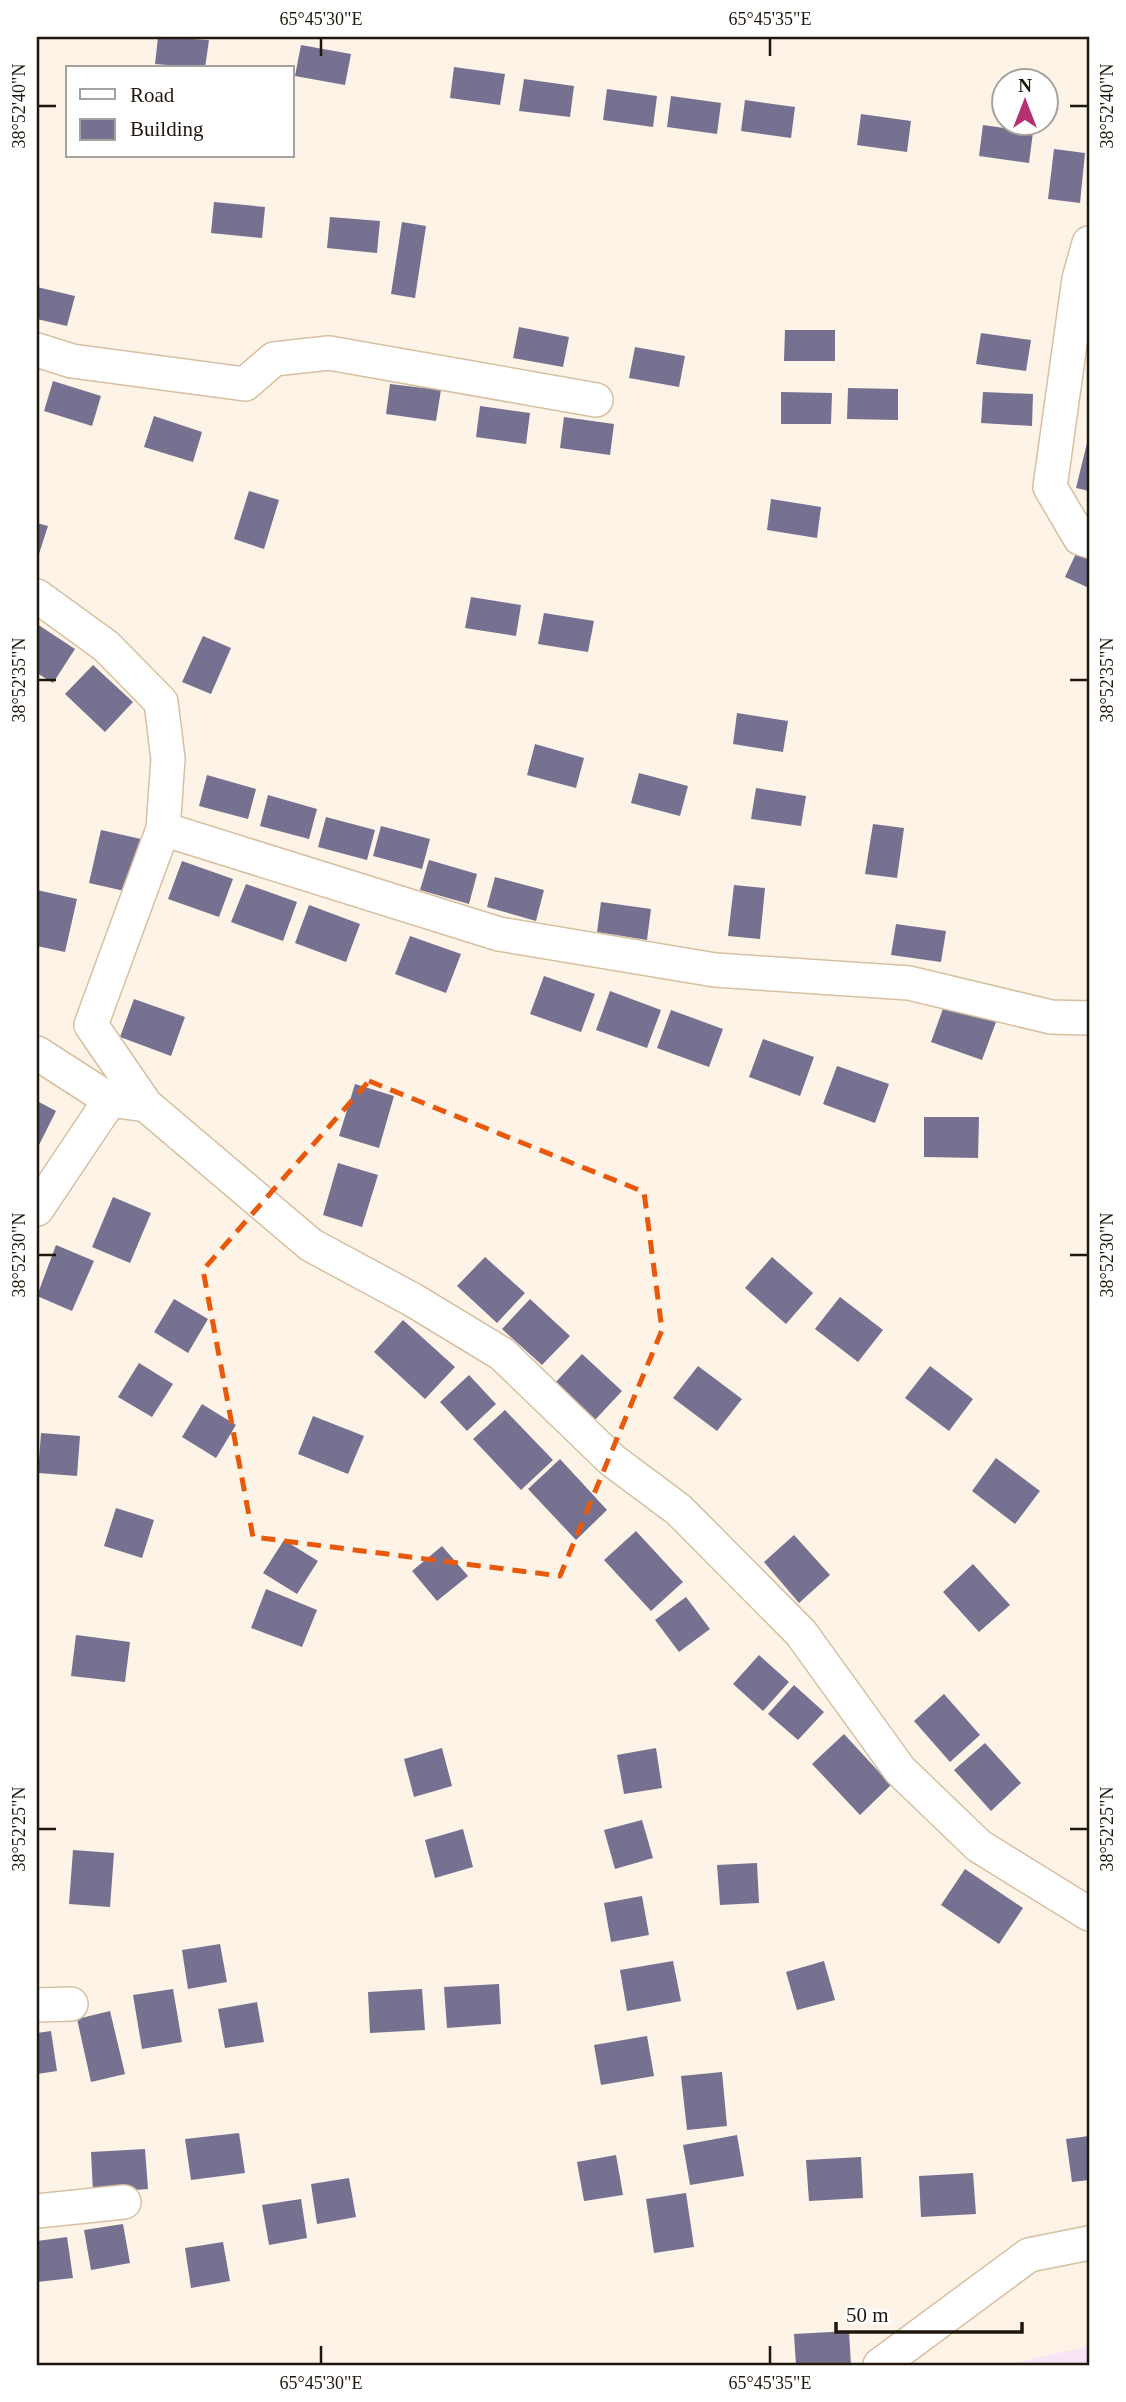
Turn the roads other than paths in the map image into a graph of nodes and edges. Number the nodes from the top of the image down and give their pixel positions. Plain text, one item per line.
1 (1089, 243) edge
2 (37, 350) edge
3 (596, 400) dead end
4 (1089, 541) edge
5 (37, 596) edge
6 (163, 829) junction
7 (1089, 1018) edge
8 (37, 1053) edge
9 (110, 1100) junction
10 (146, 1105) junction
11 (37, 1209) edge
12 (1089, 1914) edge
13 (71, 2004) dead end
14 (37, 2005) edge
15 (124, 2202) dead end
16 (37, 2211) edge
17 (1089, 2243) edge
18 (880, 2365) edge

1 - 4 street
2 - 3 street
5 - 6 street
6 - 7 street
6 - 10 street
8 - 9 street
9 - 10 street
9 - 11 street
10 - 12 street
13 - 14 street
15 - 16 street
17 - 18 street

